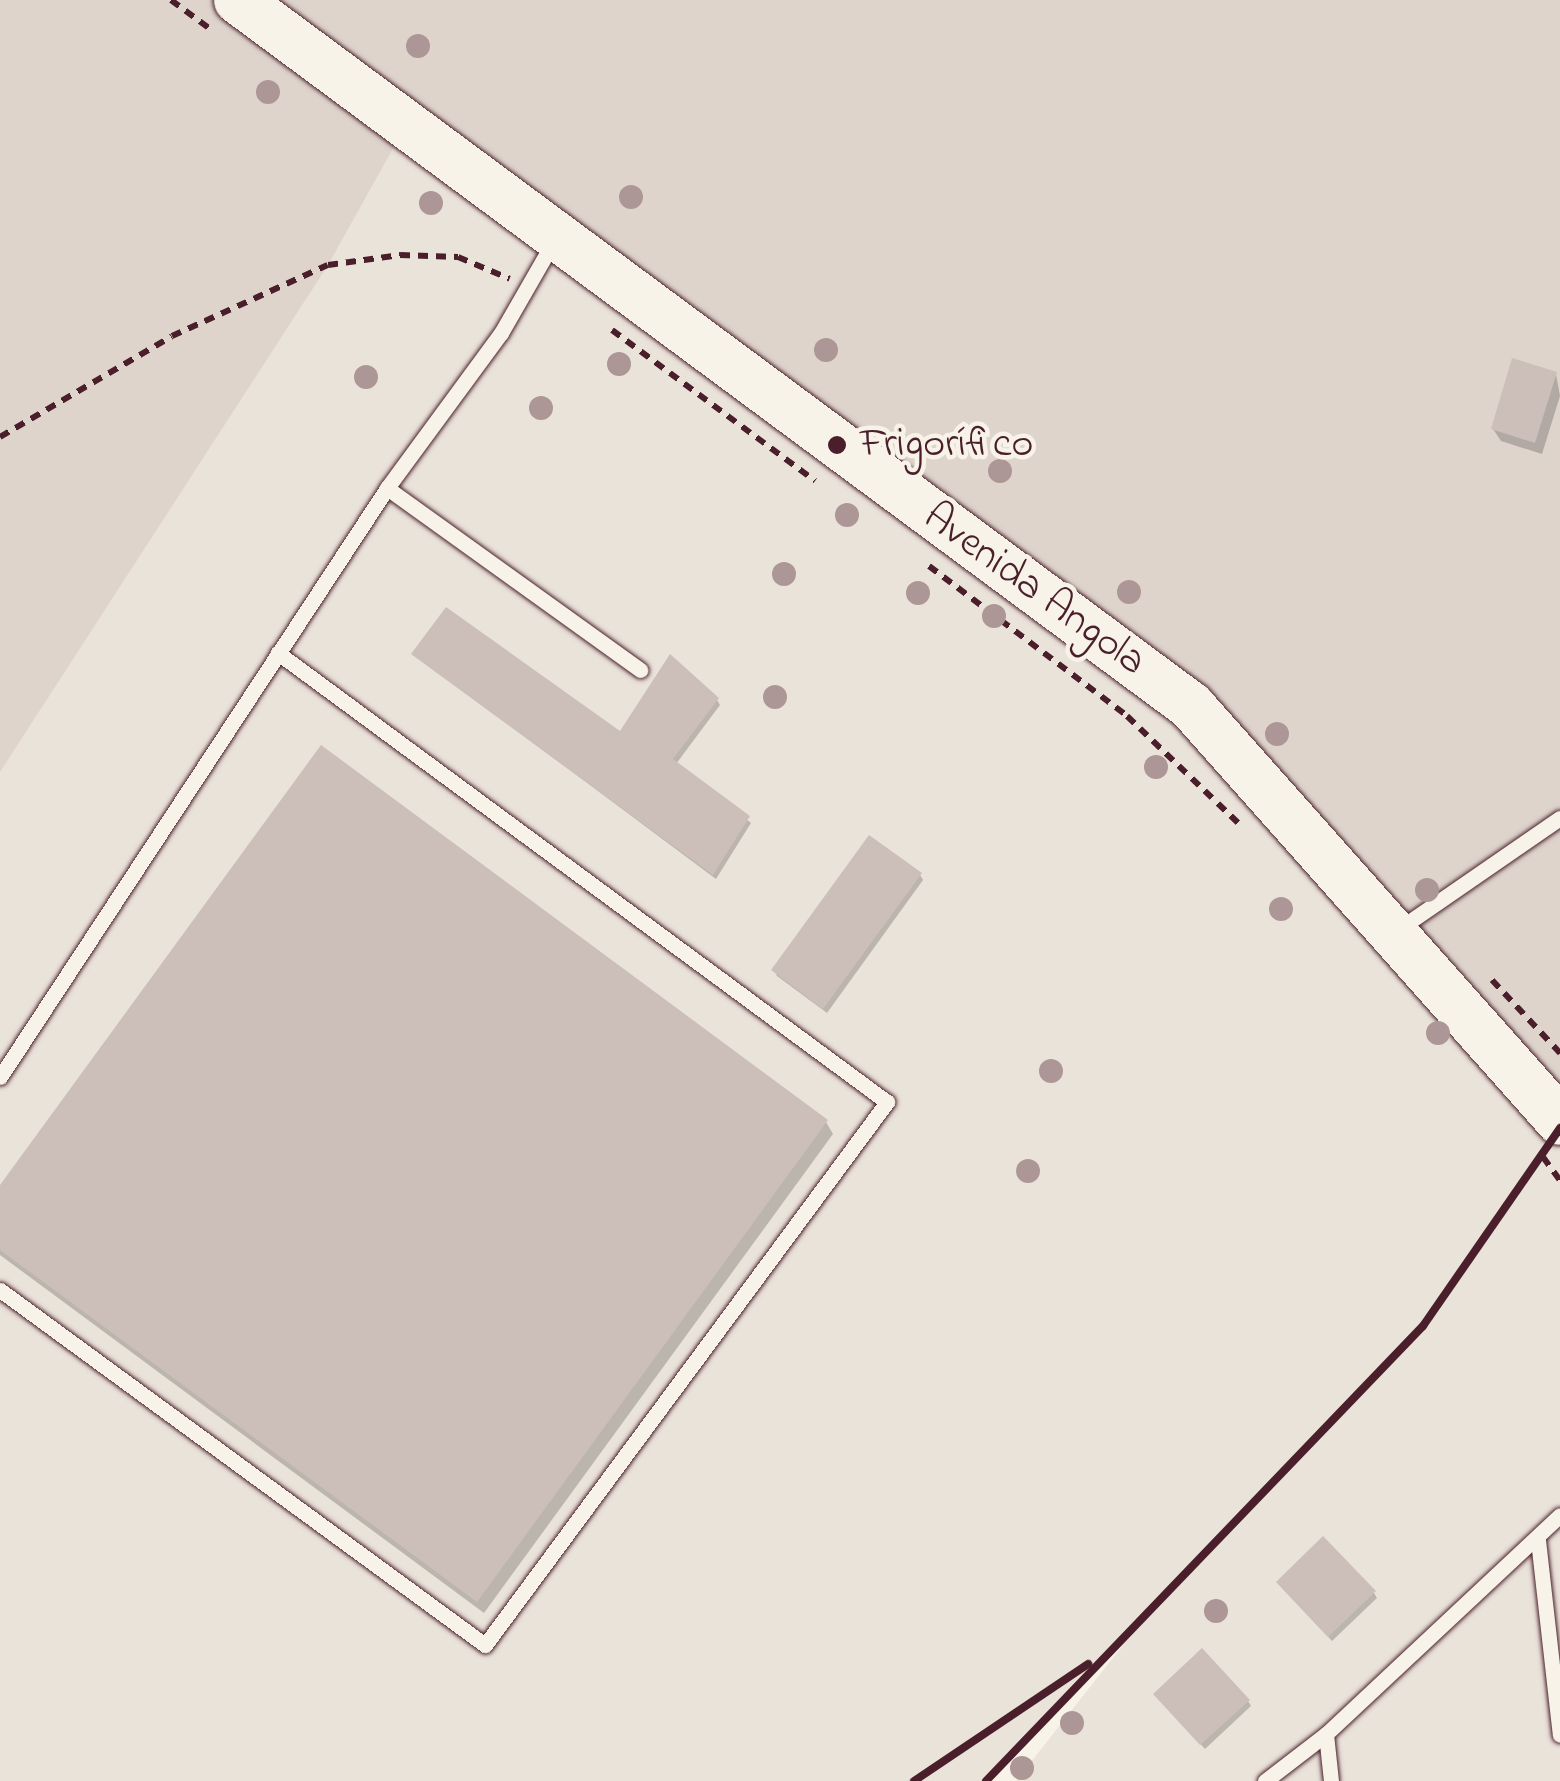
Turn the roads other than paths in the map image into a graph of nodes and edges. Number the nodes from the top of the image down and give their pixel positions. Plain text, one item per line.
1 (232, 21) edge
2 (556, 238) junction
3 (387, 488) junction
4 (278, 653) junction
5 (640, 670) dead end
6 (1560, 818) edge
7 (1393, 934) junction
8 (0, 1077) edge
9 (1546, 1133) edge
10 (0, 1290) edge
11 (1560, 1515) edge
12 (1538, 1540) junction
13 (1326, 1734) junction
14 (1560, 1735) edge
15 (1265, 1781) edge
16 (1331, 1781) edge

1 - 2 main road, Avenida Angola
2 - 3 lane
2 - 7 main road, Avenida Angola
3 - 4 lane
3 - 5 lane
4 - 8 lane
4 - 10 lane
6 - 7 lane
7 - 9 main road, Avenida Angola
11 - 12 lane
12 - 13 lane
12 - 14 lane
13 - 15 lane
13 - 16 lane

